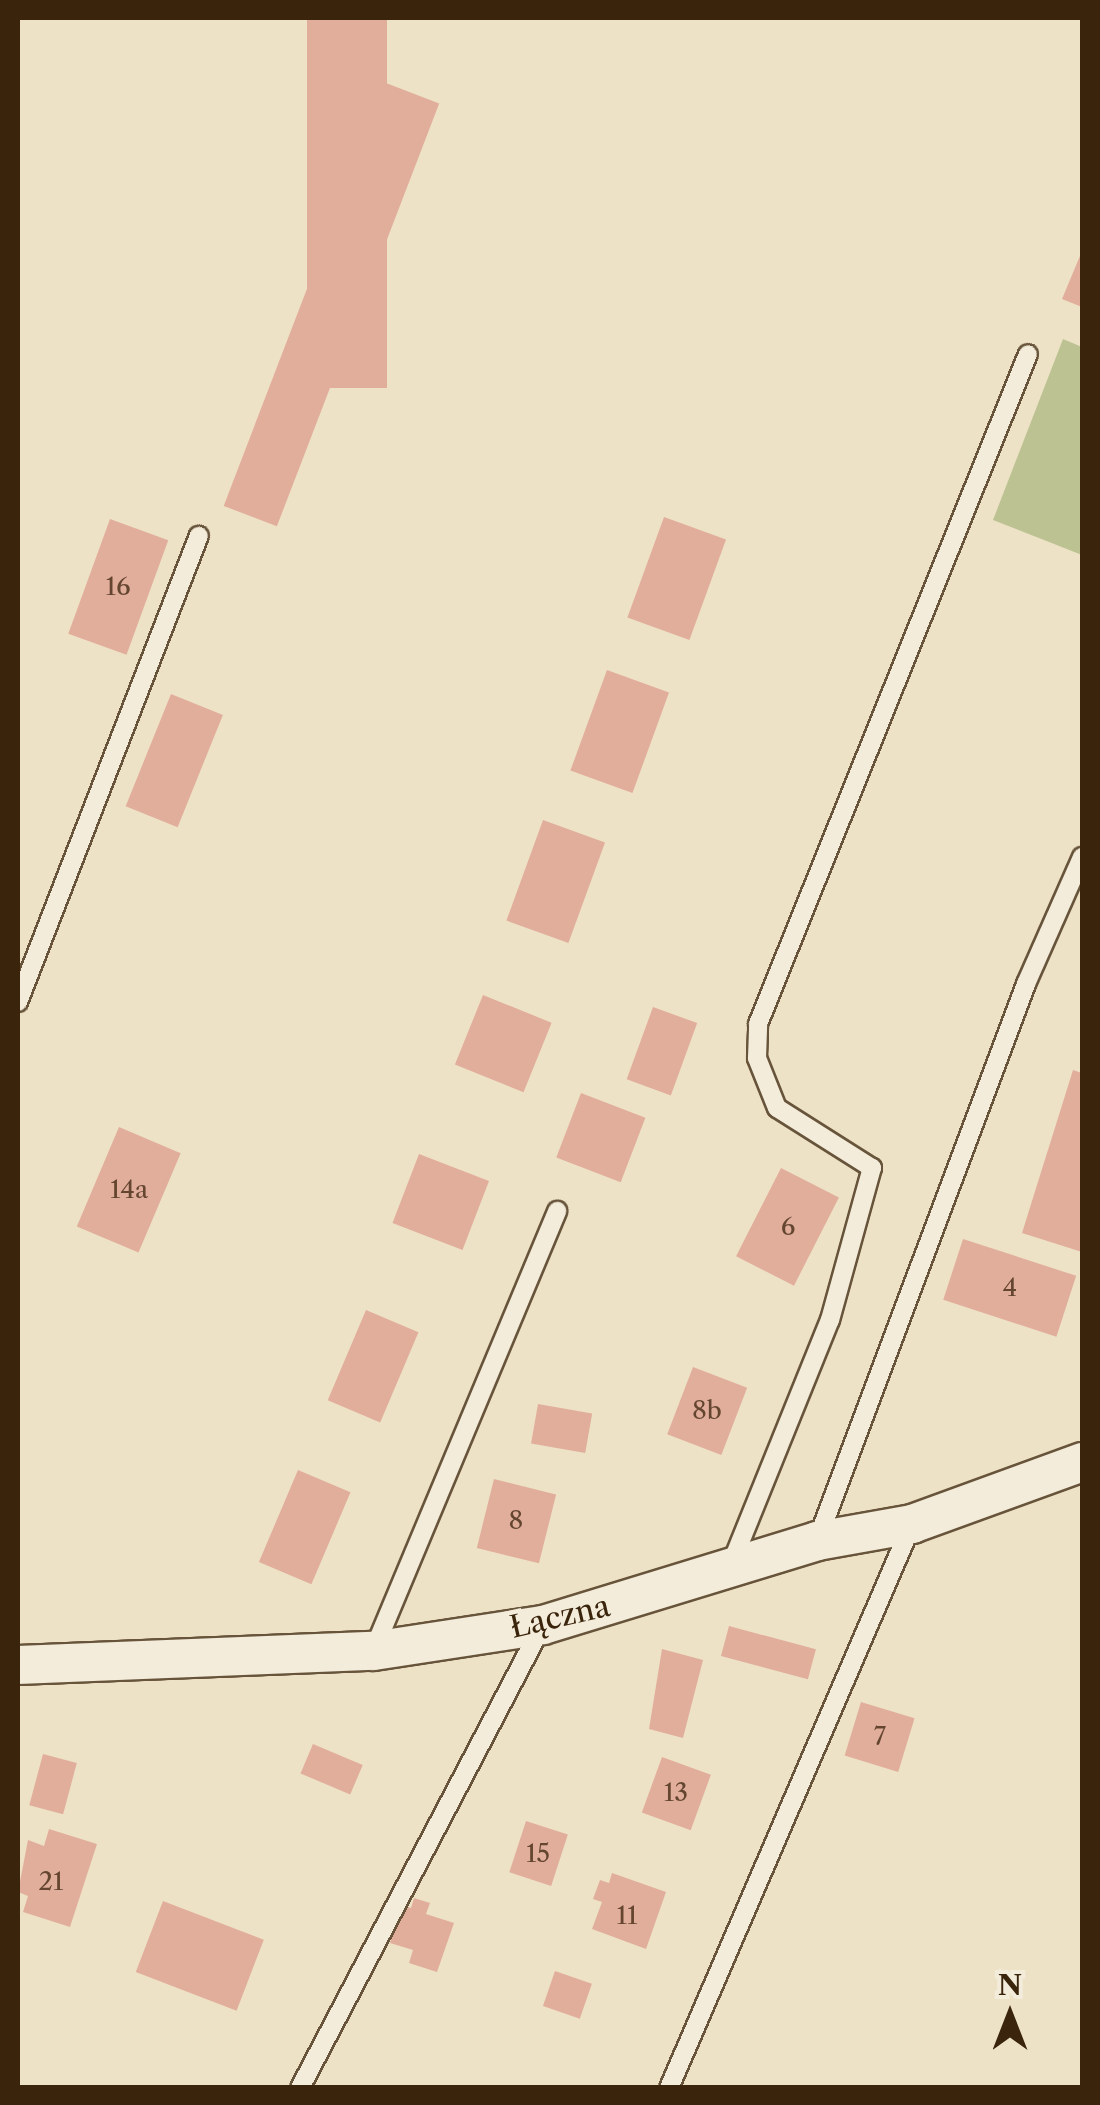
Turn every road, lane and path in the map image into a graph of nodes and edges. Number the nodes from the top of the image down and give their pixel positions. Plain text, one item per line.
1 (1028, 354) dead end
2 (199, 536) dead end
3 (1082, 857) edge
4 (18, 1002) edge
5 (557, 1211) dead end
6 (1082, 1462) edge
7 (912, 1524) junction
8 (817, 1542) junction
9 (728, 1572) junction
10 (543, 1625) junction
11 (374, 1651) junction
12 (18, 1665) edge
13 (300, 2088) edge
14 (669, 2088) edge

1 - 9 lane
2 - 4 lane
3 - 8 lane
5 - 11 lane
6 - 7 street, Łączna
7 - 8 street, Łączna
7 - 14 lane
8 - 9 street, Łączna
9 - 10 street, Łączna
10 - 11 street, Łączna
10 - 13 lane
11 - 12 street, Łączna

